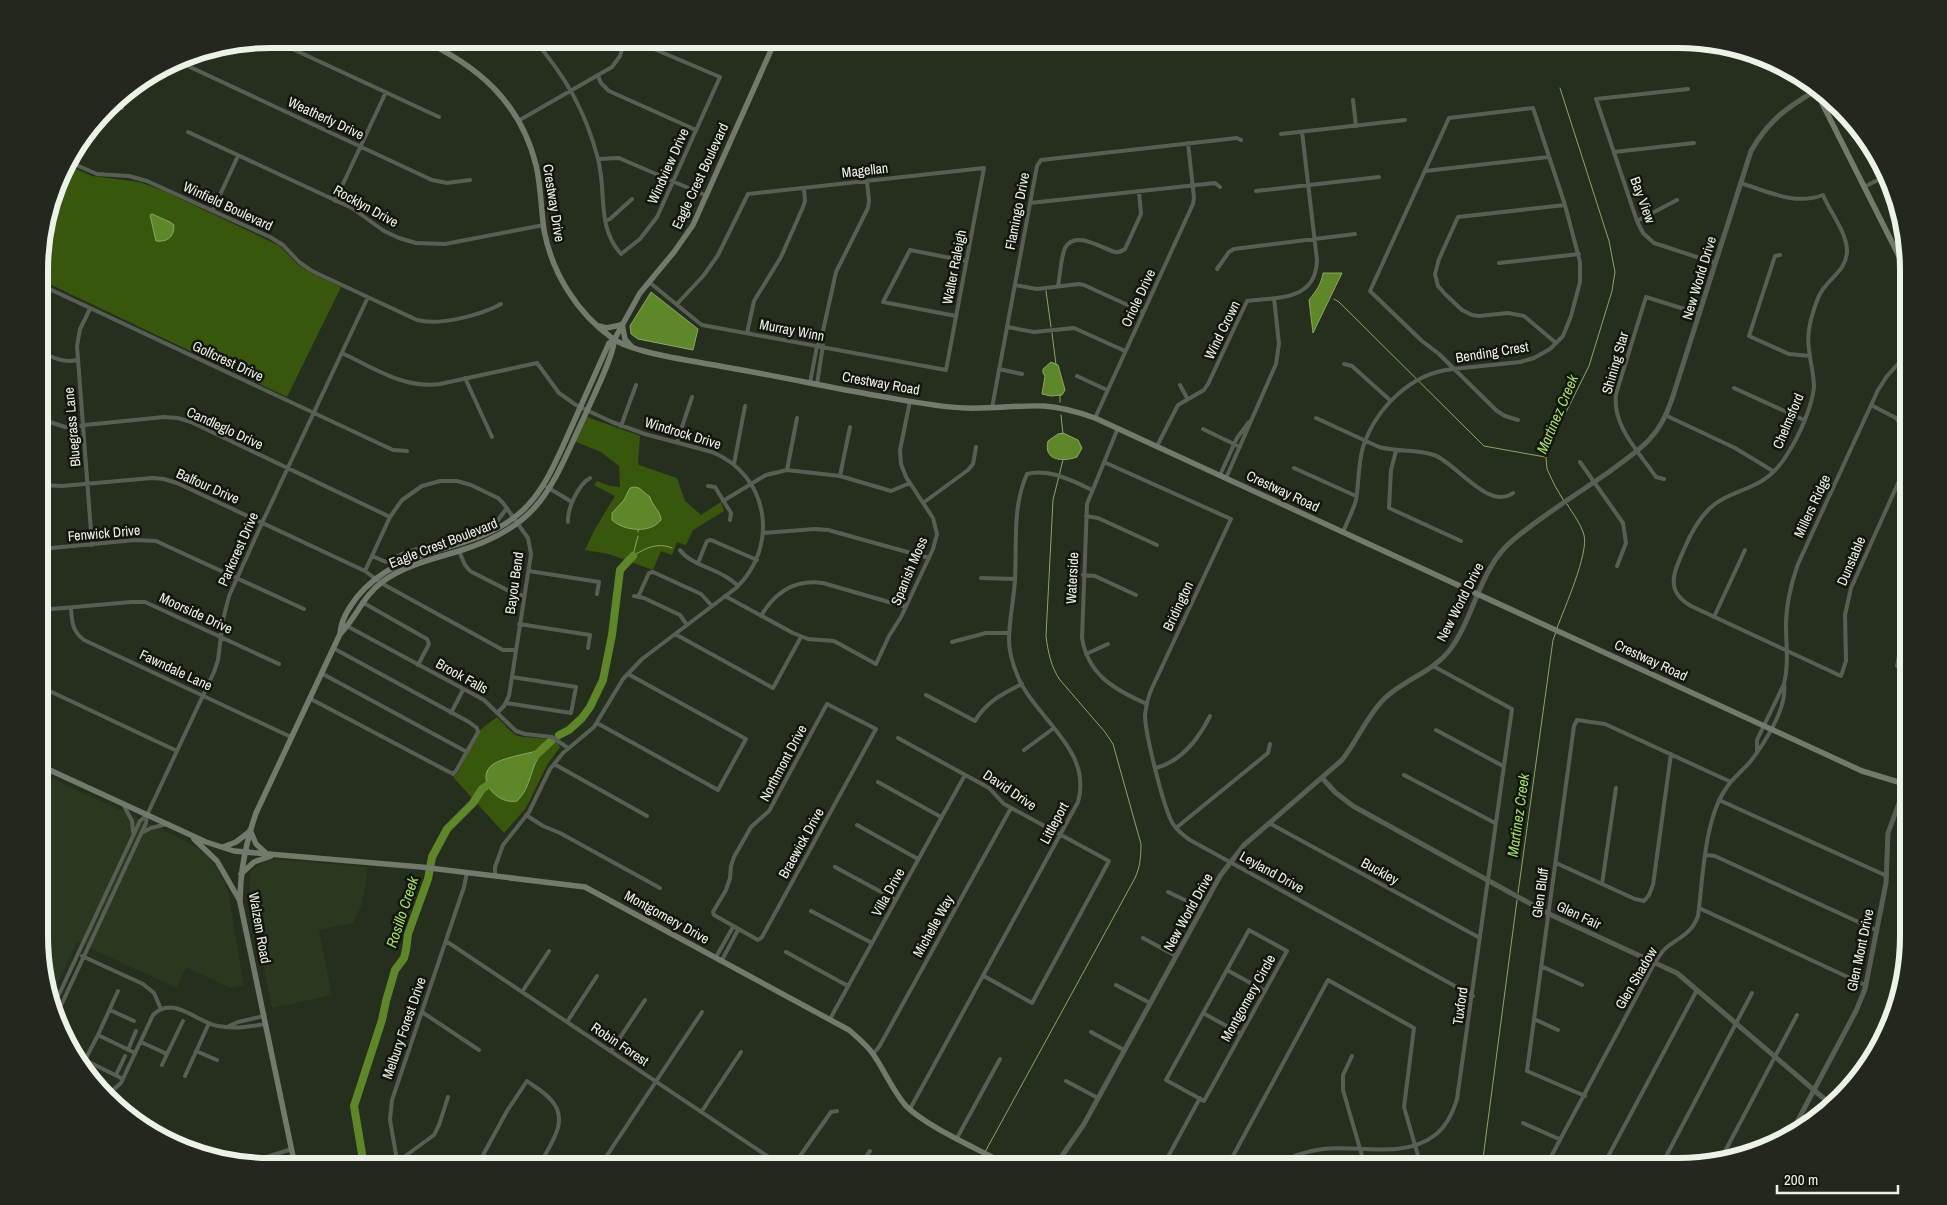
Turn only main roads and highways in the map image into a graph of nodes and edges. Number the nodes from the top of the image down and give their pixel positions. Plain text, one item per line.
1 (439, 48) edge
2 (771, 48) edge
3 (1819, 98) edge
4 (1899, 256) edge
5 (622, 324) junction
6 (597, 326) junction
7 (614, 340) junction
8 (634, 348) junction
9 (606, 351) junction
10 (608, 360) junction
11 (584, 409) junction
12 (340, 634) junction
13 (48, 769) edge
14 (1900, 782) edge
15 (250, 831) junction
16 (189, 834) junction
17 (221, 847) junction
18 (244, 852) junction
19 (270, 854) junction
20 (241, 874) junction
21 (240, 902) junction
22 (294, 1158) edge
23 (995, 1158) edge

1 - 6 main road, Crestway Drive
2 - 5 main road, Eagle Crest Boulevard
3 - 4 main road
5 - 6 main road
5 - 7 main road, Eagle Crest Boulevard
5 - 8 main road
6 - 7 main road, Crestway Drive
6 - 9 main road
7 - 8 main road, Crestway Road
7 - 9 main road, Eagle Crest Boulevard
7 - 10 main road, Eagle Crest Boulevard
8 - 10 main road
8 - 14 main road, Crestway Road
9 - 11 main road, Eagle Crest Boulevard
10 - 11 main road, Eagle Crest Boulevard
11 - 12 main road, Eagle Crest Boulevard
11 - 12 main road, Eagle Crest Boulevard
12 - 15 main road, Eagle Crest Boulevard
13 - 16 main road
15 - 17 main road
15 - 18 main road, Eagle Crest Boulevard
15 - 19 main road
16 - 17 main road
16 - 21 main road
17 - 18 main road
18 - 19 main road, Montgomery Drive
18 - 20 main road, Walzem Road
19 - 20 main road
19 - 23 main road, Montgomery Drive
20 - 21 main road, Walzem Road
21 - 22 main road, Walzem Road

